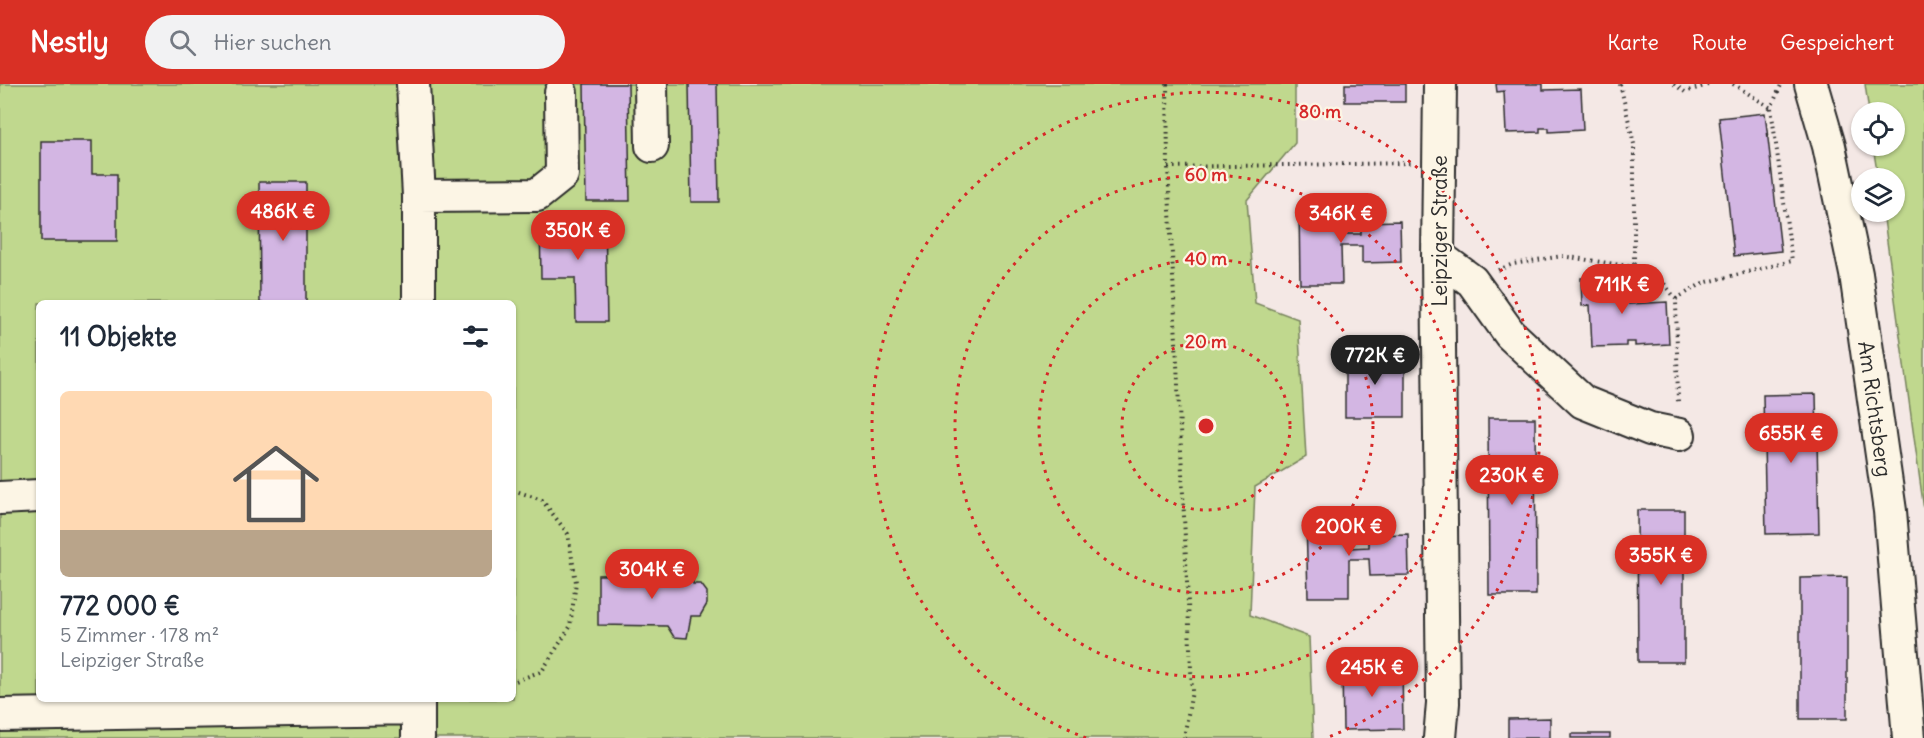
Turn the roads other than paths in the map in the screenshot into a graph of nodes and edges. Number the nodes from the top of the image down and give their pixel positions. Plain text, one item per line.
1 (413, 84) edge
2 (651, 84) edge
3 (1440, 84) edge
4 (1811, 84) edge
5 (561, 93) dead end
6 (652, 146) dead end
7 (418, 196) junction
8 (1438, 256) junction
9 (419, 300) edge
10 (1679, 435) dead end
11 (36, 496) edge
12 (0, 498) edge
13 (0, 714) edge
14 (418, 715) edge
15 (1440, 738) edge
16 (1909, 738) edge

1 - 7 street
2 - 6 street
3 - 8 street, Leipziger Straße
4 - 16 street, Am Richtsberg
5 - 7 street
7 - 9 street
8 - 10 street
8 - 15 street, Leipziger Straße
11 - 12 street
13 - 14 street

